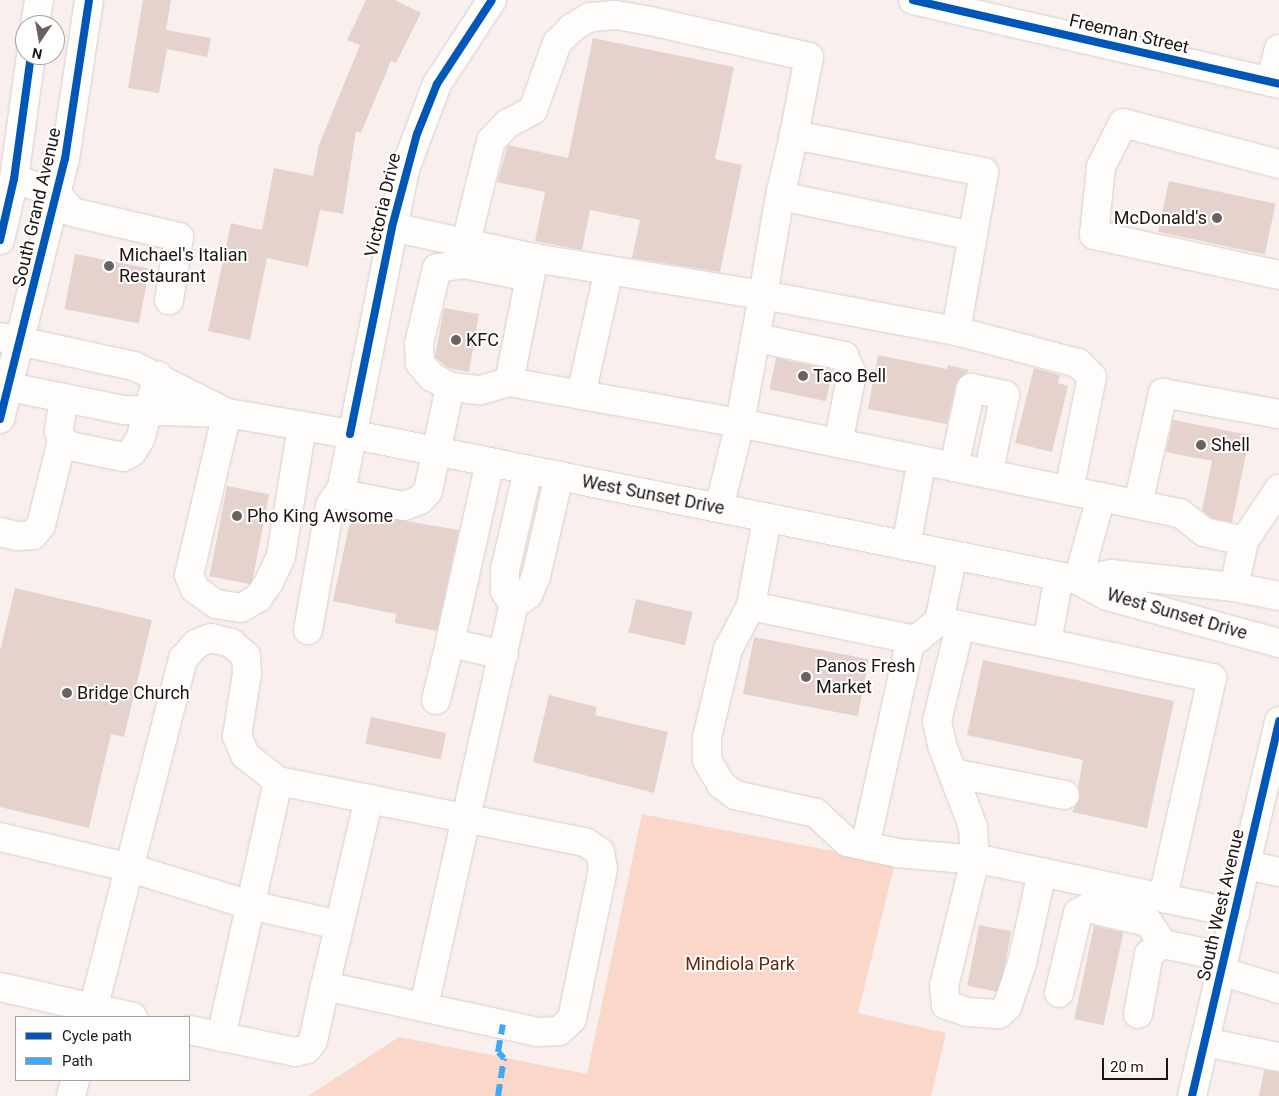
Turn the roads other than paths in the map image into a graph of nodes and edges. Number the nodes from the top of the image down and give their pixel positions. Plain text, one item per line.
1 (39, 0) edge
2 (89, 0) edge
3 (492, 0) edge
4 (913, 0) edge
5 (37, 15) edge
6 (1279, 49) edge
7 (30, 65) edge
8 (1275, 83) edge
9 (794, 134) junction
10 (1279, 164) edge
11 (14, 179) junction
12 (57, 193) junction
13 (780, 196) junction
14 (392, 226) junction
15 (973, 236) junction
16 (0, 240) edge
17 (466, 242) junction
18 (532, 268) junction
19 (610, 270) junction
20 (1279, 275) edge
21 (763, 295) junction
22 (169, 300) dead end
23 (956, 331) junction
24 (758, 338) junction
25 (11, 339) edge
26 (158, 376) junction
27 (510, 382) junction
28 (4, 386) edge
29 (450, 387) junction
30 (581, 395) junction
31 (64, 398) junction
32 (149, 412) junction
33 (227, 412) junction
34 (1279, 414) edge
35 (0, 418) edge
36 (740, 423) junction
37 (302, 427) junction
38 (350, 434) junction
39 (62, 441) junction
40 (838, 443) junction
41 (437, 452) junction
42 (922, 460) junction
43 (490, 462) junction
44 (954, 467) junction
45 (528, 470) junction
46 (988, 474) junction
47 (559, 476) junction
48 (342, 487) junction
49 (1279, 488) edge
50 (1069, 490) junction
51 (1101, 497) junction
52 (1138, 504) junction
53 (719, 508) junction
54 (767, 518) junction
55 (0, 532) edge
56 (1244, 541) junction
57 (906, 546) junction
58 (953, 555) junction
59 (1069, 578) junction
60 (1234, 587) junction
61 (1279, 596) edge
62 (514, 605) junction
63 (751, 606) junction
64 (949, 624) junction
65 (308, 630) dead end
66 (911, 639) junction
67 (450, 643) junction
68 (1047, 643) junction
69 (1279, 643) edge
70 (504, 655) junction
71 (436, 700) dead end
72 (1279, 722) edge
73 (953, 773) junction
74 (278, 781) junction
75 (1065, 794) dead end
76 (369, 799) junction
77 (468, 819) junction
78 (0, 837) edge
79 (865, 846) junction
80 (975, 860) junction
81 (1246, 865) junction
82 (127, 867) junction
83 (1042, 872) junction
84 (1279, 872) edge
85 (1163, 898) junction
86 (250, 905) junction
87 (1235, 913) junction
88 (339, 925) junction
89 (1162, 944) junction
90 (1223, 964) junction
91 (325, 986) junction
92 (0, 988) edge
93 (1279, 989) edge
94 (1059, 993) dead end
95 (424, 1006) junction
96 (92, 1013) edge
97 (1138, 1014) dead end
98 (122, 1016) edge
99 (190, 1030) edge
100 (221, 1037) junction
101 (1205, 1042) junction
102 (1279, 1057) edge
103 (75, 1081) edge
104 (71, 1096) edge
105 (1192, 1096) edge

1 - 5 street
2 - 12 street, South Grand Avenue
3 - 14 street, Victoria Drive
4 - 8 street, Freeman Street
6 - 8 street
7 - 11 street, South Grand Avenue
9 - 13 street
9 - 15 street
9 - 17 street
10 - 20 street
11 - 12 street
11 - 16 street, South Grand Avenue
12 - 22 street
12 - 25 street, South Grand Avenue
13 - 15 street
13 - 21 street
14 - 17 street
14 - 38 street, Victoria Drive
15 - 23 street
17 - 18 street
18 - 19 street
18 - 27 street
18 - 29 street
19 - 21 street
19 - 30 street
21 - 23 street
21 - 24 street
23 - 50 street
24 - 36 street
24 - 40 street
25 - 26 street, West Sunset Drive
25 - 28 street, South Grand Avenue
26 - 32 street
26 - 33 street, West Sunset Drive
27 - 29 street
27 - 30 street
28 - 31 street, West Sunset Drive
28 - 35 street, South Grand Avenue
29 - 41 street
30 - 36 street
31 - 32 street, West Sunset Drive
31 - 39 street
32 - 33 street, West Sunset Drive
32 - 39 street
33 - 37 street, West Sunset Drive
33 - 37 street
34 - 52 street
36 - 40 street
36 - 53 street
37 - 38 street, West Sunset Drive
38 - 41 street, West Sunset Drive
38 - 48 street, Victoria Drive
39 - 55 street
40 - 42 street
41 - 43 street, West Sunset Drive
41 - 48 street
42 - 44 street
42 - 57 street
43 - 45 street, West Sunset Drive
43 - 67 street
44 - 46 street
44 - 46 street
45 - 47 street, West Sunset Drive
45 - 62 street
46 - 50 street
47 - 53 street, West Sunset Drive
47 - 62 street
48 - 65 street
49 - 56 street
50 - 51 street
51 - 52 street
51 - 59 street
52 - 56 street
53 - 54 street, West Sunset Drive
54 - 57 street, West Sunset Drive
54 - 63 street
56 - 60 street
57 - 58 street, West Sunset Drive
58 - 59 street, West Sunset Drive
58 - 64 street
59 - 60 street, West Sunset Drive
59 - 68 street
59 - 69 street, West Sunset Drive
60 - 61 street, West Sunset Drive
62 - 70 street
63 - 66 street
63 - 79 street
64 - 66 street
64 - 68 street
64 - 73 street
66 - 79 street
67 - 70 street
67 - 71 street
68 - 85 street
70 - 77 street
72 - 81 street, South West Avenue
73 - 75 street
73 - 80 street
74 - 76 street
74 - 82 street
74 - 86 street
76 - 77 street
76 - 88 street
77 - 95 street
77 - 95 street
78 - 82 street
79 - 80 street
80 - 83 street
80 - 83 street
81 - 84 street
81 - 87 street, South West Avenue
82 - 86 street
82 - 96 street
83 - 85 street
85 - 87 street
86 - 88 street
86 - 100 street
87 - 90 street, South West Avenue
88 - 91 street
89 - 90 street
89 - 94 street
89 - 97 street
90 - 93 street
90 - 101 street, South West Avenue
91 - 95 street
91 - 100 street
92 - 96 street
96 - 98 street
99 - 100 street
101 - 102 street
101 - 105 street, South West Avenue
103 - 104 street

